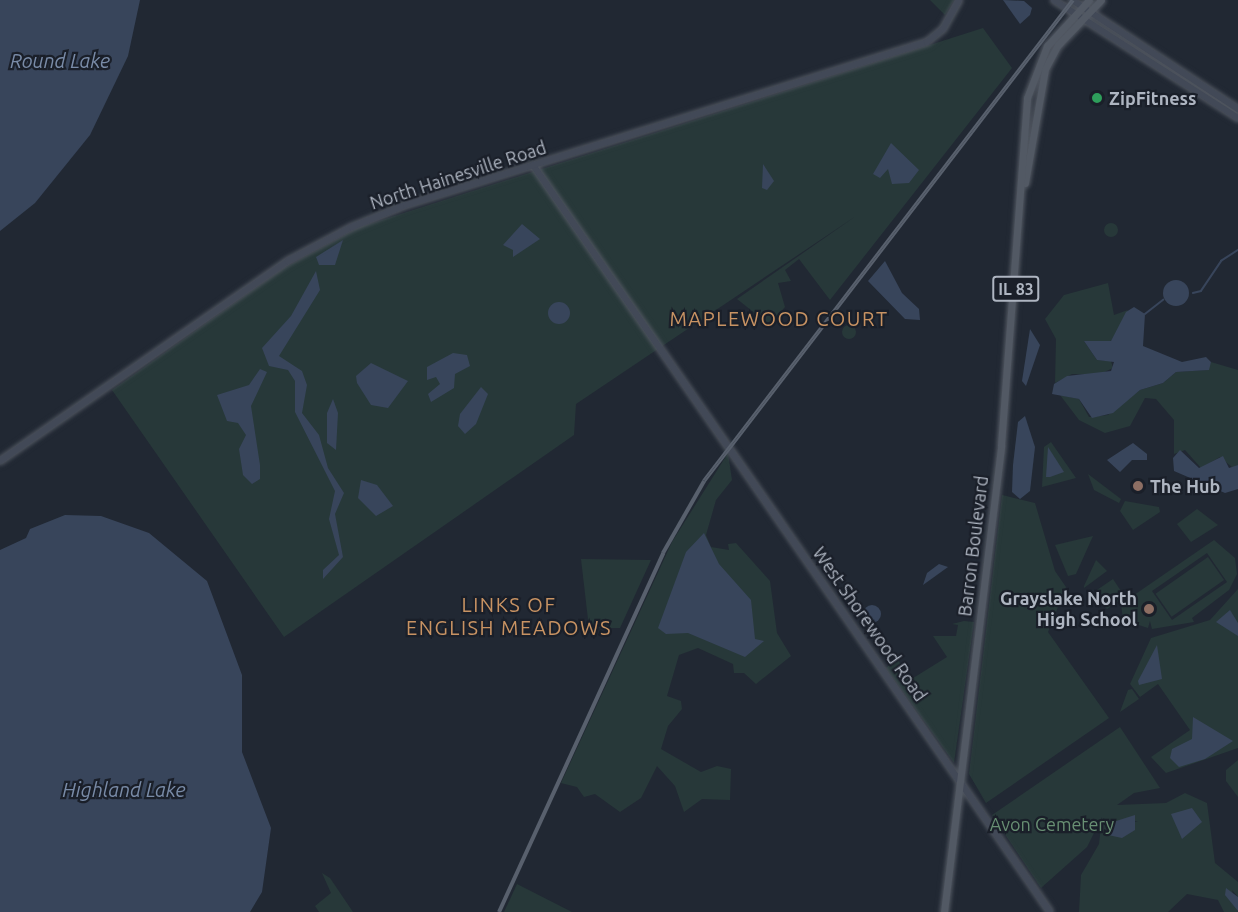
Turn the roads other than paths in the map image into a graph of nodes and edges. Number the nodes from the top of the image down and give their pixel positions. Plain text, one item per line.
1 (959, 0) edge
2 (1054, 0) edge
3 (1072, 0) edge
4 (1089, 0) edge
5 (1101, 0) edge
6 (1081, 7) junction
7 (1089, 12) junction
8 (1074, 13) junction
9 (1082, 19) junction
10 (1238, 109) edge
11 (1238, 118) edge
12 (533, 165) junction
13 (1025, 183) junction
14 (0, 461) edge
15 (960, 780) junction
16 (944, 912) edge
17 (1050, 912) edge

1 - 12 main road, North Hainesville Road
2 - 8 main road
3 - 6 main road
4 - 6 main road, Barron Boulevard / IL 83
5 - 7 main road, Barron Boulevard
6 - 7 main road
6 - 8 main road, Barron Boulevard / IL 83
7 - 9 main road, Barron Boulevard
7 - 10 main road
8 - 9 main road
8 - 13 main road, Barron Boulevard / IL 83
9 - 11 main road
9 - 13 main road, Barron Boulevard
12 - 14 main road, North Hainesville Road
12 - 15 main road, West Shorewood Road
13 - 15 main road, Barron Boulevard / IL 83
15 - 16 main road, Barron Boulevard / IL 83
15 - 17 main road, West Shorewood Road

